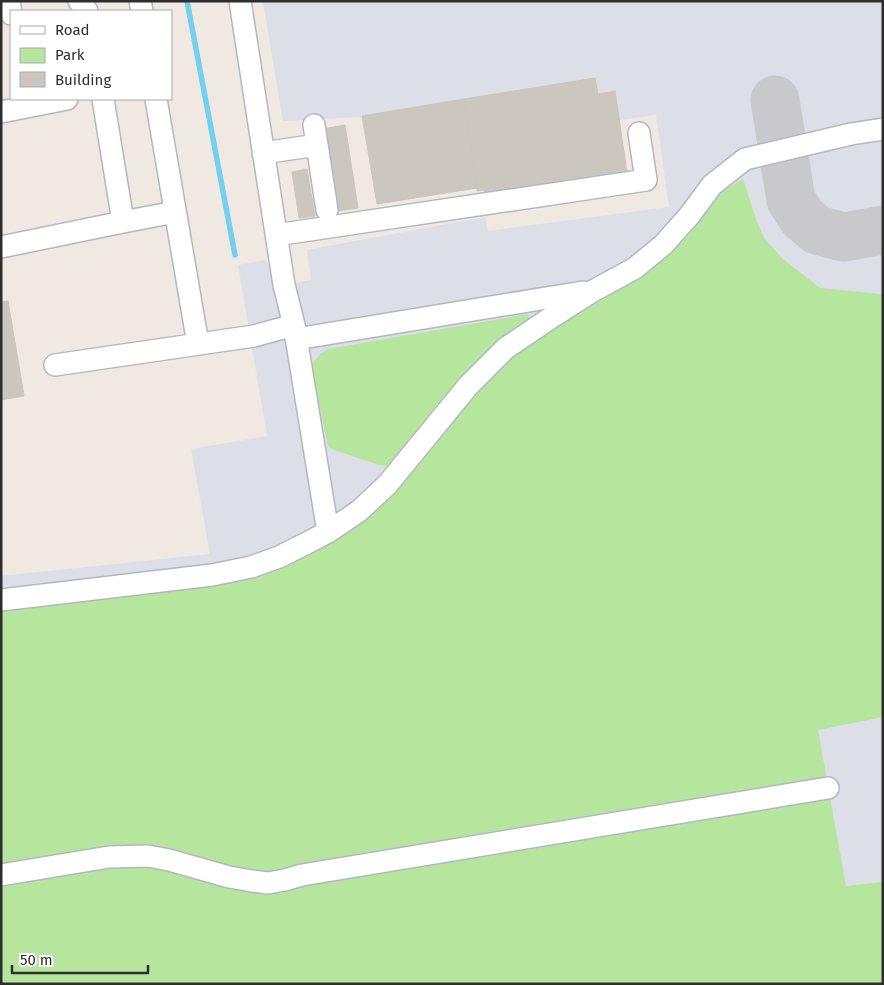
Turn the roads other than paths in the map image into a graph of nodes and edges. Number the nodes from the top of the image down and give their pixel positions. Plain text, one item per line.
1 (240, 1) edge
2 (62, 100) edge
3 (103, 100) edge
4 (156, 100) edge
5 (1, 112) edge
6 (883, 129) edge
7 (639, 133) dead end
8 (264, 152) junction
9 (327, 210) dead end
10 (175, 212) junction
11 (123, 222) junction
12 (276, 235) junction
13 (1, 247) edge
14 (593, 291) junction
15 (295, 332) junction
16 (198, 344) junction
17 (55, 364) dead end
18 (328, 532) junction
19 (1, 600) edge
20 (828, 788) dead end
21 (1, 874) edge

1 - 8 lane
2 - 5 lane
3 - 11 lane
4 - 10 lane
6 - 14 lane
7 - 12 lane
8 - 9 lane
8 - 12 lane
10 - 11 lane
10 - 16 lane
11 - 13 lane
12 - 15 lane
14 - 15 lane
14 - 18 lane
15 - 16 lane
15 - 18 lane
16 - 17 lane
18 - 19 lane
20 - 21 lane

